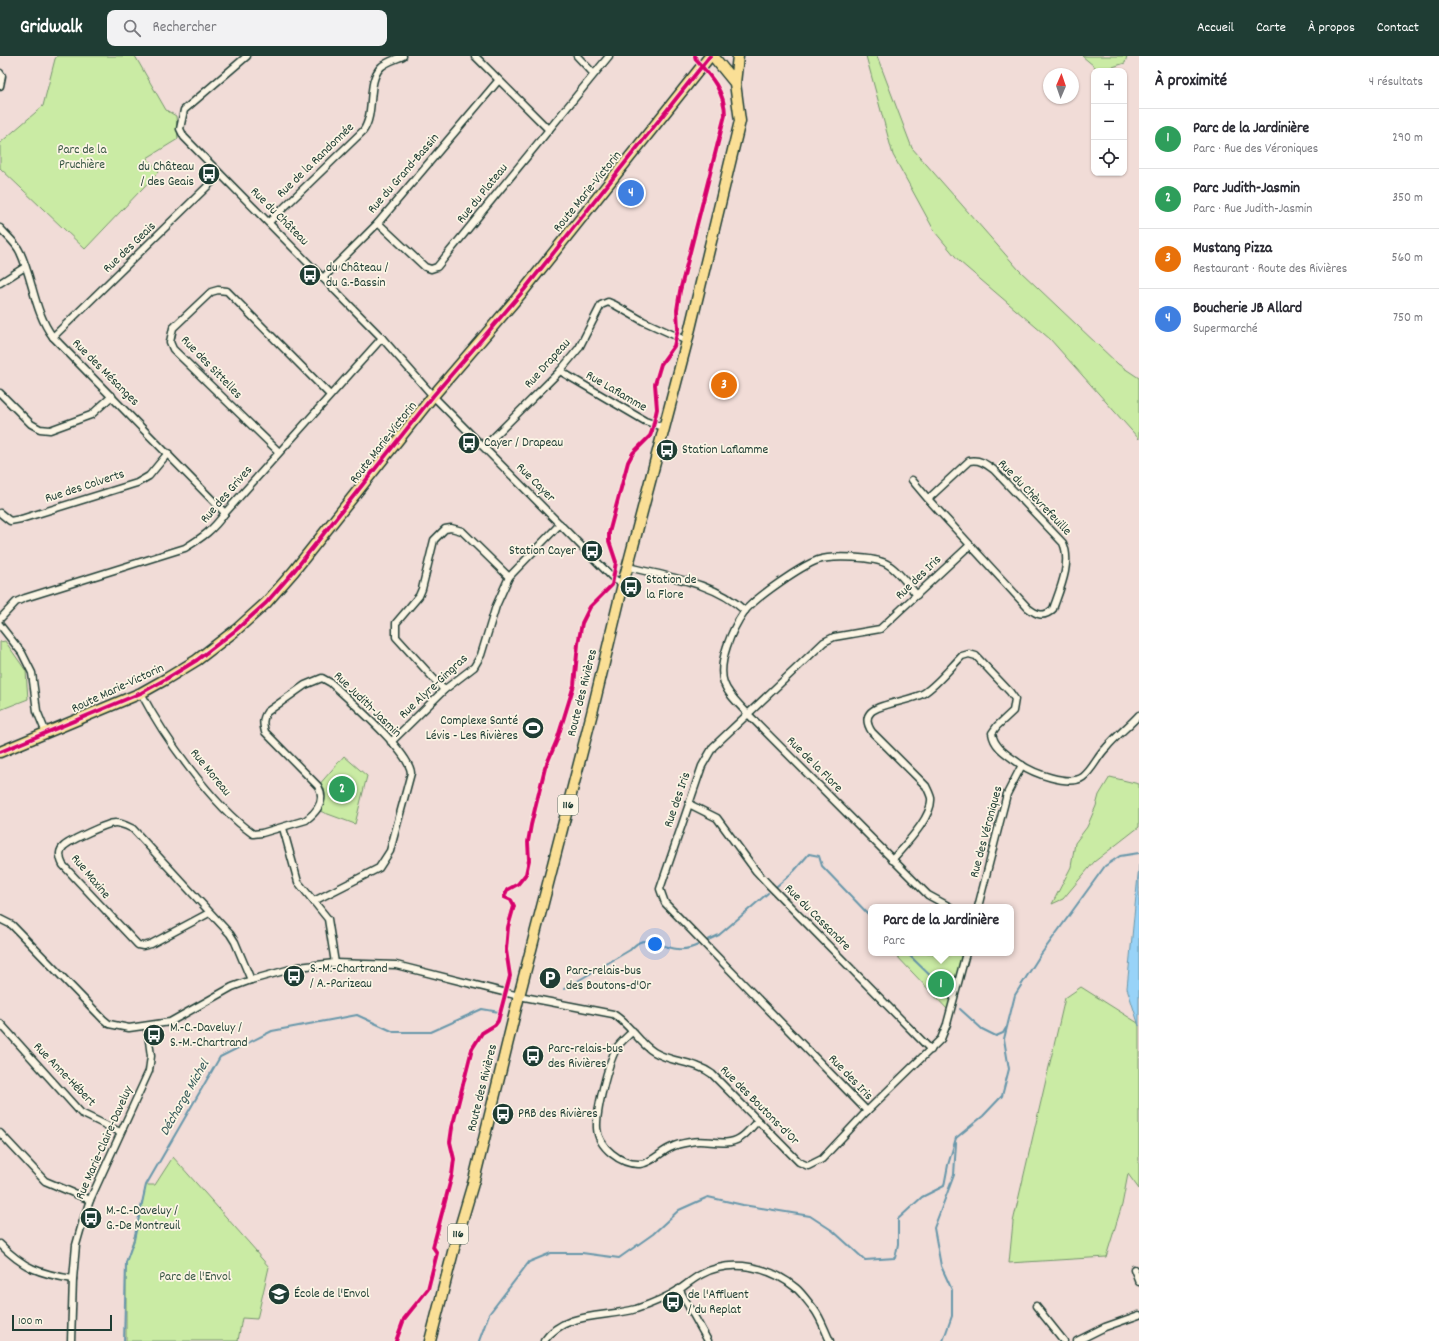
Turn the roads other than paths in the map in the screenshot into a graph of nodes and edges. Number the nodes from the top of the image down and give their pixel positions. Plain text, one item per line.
1 (247, 56) edge
2 (403, 56) edge
3 (475, 56) edge
4 (577, 56) edge
5 (608, 56) edge
6 (711, 56) edge
7 (738, 56) edge
8 (0, 73) edge
9 (593, 73) junction
10 (498, 81) junction
11 (735, 83) junction
12 (0, 86) edge
13 (550, 130) junction
14 (220, 174) junction
15 (269, 222) junction
16 (378, 222) junction
17 (0, 228) edge
18 (25, 267) junction
19 (323, 278) junction
20 (0, 283) edge
21 (53, 336) junction
22 (382, 338) junction
23 (687, 340) junction
24 (560, 371) junction
25 (0, 394) edge
26 (329, 394) junction
27 (112, 396) junction
28 (433, 396) junction
29 (663, 427) junction
30 (484, 447) junction
31 (279, 452) junction
32 (168, 453) junction
33 (912, 480) dead end
34 (928, 499) junction
35 (0, 513) edge
36 (225, 513) junction
37 (560, 524) junction
38 (970, 545) junction
39 (628, 567) junction
40 (509, 577) junction
41 (623, 584) junction
42 (917, 595) junction
43 (745, 611) junction
44 (0, 619) edge
45 (0, 625) edge
46 (444, 690) junction
47 (141, 692) junction
48 (748, 714) junction
49 (1139, 716) edge
50 (46, 733) junction
51 (391, 742) junction
52 (0, 752) edge
53 (1022, 765) junction
54 (689, 804) junction
55 (283, 828) junction
56 (892, 860) junction
57 (314, 901) junction
58 (944, 904) edge
59 (979, 904) edge
60 (209, 913) junction
61 (0, 919) edge
62 (965, 956) edge
63 (334, 963) junction
64 (251, 980) junction
65 (518, 996) junction
66 (0, 1023) edge
67 (147, 1026) junction
68 (633, 1031) junction
69 (931, 1050) junction
70 (867, 1111) junction
71 (758, 1121) junction
72 (120, 1132) junction
73 (0, 1133) edge
74 (90, 1200) junction
75 (0, 1244) edge
76 (1134, 1269) dead end
77 (73, 1279) junction
78 (1139, 1282) edge
79 (680, 1289) junction
80 (1036, 1306) dead end
81 (1139, 1315) edge
82 (72, 1341) edge
83 (430, 1341) edge
84 (544, 1341) edge
85 (708, 1341) edge
86 (830, 1341) edge
87 (1064, 1341) edge
88 (1077, 1341) edge

1 - 14 street, Rue du Château
2 - 15 street, Rue de la Randonnée
3 - 10 street
4 - 9 street
5 - 9 street, Rue du Plateau
6 - 11 main road
6 - 28 main road, Route Marie-Victorin
7 - 11 main road, Route des Rivières
8 - 12 street
9 - 13 street, Rue du Plateau
10 - 13 street
10 - 16 street, Rue du Grand-Bassin
11 - 23 main road, Route des Rivières / 116
13 - 16 street, Rue du Plateau
14 - 15 street, Rue du Château
14 - 21 street, Rue des Geais
15 - 19 street, Rue du Château
16 - 19 street, Rue du Grand-Bassin
17 - 18 street, Rue des Mésanges
18 - 20 street
18 - 21 street, Rue des Mésanges
19 - 22 street, Rue du Château
21 - 27 street, Rue des Mésanges
22 - 26 street, Rue des Grives
22 - 28 street, Rue du Château
23 - 24 street, Rue Drapeau
23 - 29 main road, Route des Rivières / 116
24 - 29 street, Rue Laflamme
24 - 30 street, Rue Drapeau
25 - 27 street
26 - 31 street, Rue des Grives
26 - 31 street, Rue des Sittelles
27 - 32 street, Rue des Mésanges
28 - 30 street, Rue Cayer
28 - 47 main road, Route Marie-Victorin
29 - 39 main road, Route des Rivières / 116
30 - 37 street, Rue Cayer
31 - 36 street, Rue des Grives
32 - 35 street, Rue des Colverts
32 - 36 street, Rue des Mésanges
33 - 34 street, Rue du Chèvrefeuille
34 - 38 street, Rue du Chèvrefeuille
34 - 38 street, Rue du Chèvrefeuille
36 - 44 street, Rue des Grives
37 - 40 street, Rue Alyre-Gingras
37 - 41 street, Rue Cayer
38 - 42 street, Rue des Iris
39 - 41 main road, Route des Rivières / 116
39 - 43 street
40 - 46 street, Rue Alyre-Gingras
40 - 46 street
41 - 65 main road, Route des Rivières / 116
42 - 43 street, Rue de la Flore
42 - 48 street, Rue des Iris
43 - 48 street, Rue de la Flore
45 - 50 street
46 - 51 street, Rue Alyre-Gingras
47 - 50 main road, Route Marie-Victorin
47 - 55 street, Rue Moreau
48 - 54 street, Rue des Iris
48 - 56 street, Rue de la Flore
49 - 53 street
50 - 52 main road, Route Marie-Victorin
51 - 55 street, Rue Judith-Jasmin
51 - 57 street, Rue Judith-Jasmin
53 - 56 street
53 - 59 street, Rue des Véroniques
54 - 69 street, Rue du Cassandre
54 - 70 street, Rue des Iris
55 - 57 street
56 - 58 street, Rue de la Flore
57 - 63 street
60 - 60 street, Rue Maxine
60 - 64 street, Rue Maxine
61 - 67 street, Rue des Boutons-d'Or
62 - 69 street
63 - 64 street, Rue des Boutons-d'Or
63 - 65 street, Rue des Boutons-d'Or
64 - 67 street, Rue des Boutons-d'Or
65 - 68 street, Rue des Boutons-d'Or
65 - 83 main road, Route des Rivières / 116
66 - 72 street, Rue Anne-Hébert
67 - 72 street, Rue Marie-Claire-Daveluy
68 - 71 street, Rue des Boutons-d'Or
68 - 71 street
69 - 70 street
70 - 71 street, Rue des Boutons-d'Or
72 - 74 street, Rue Marie-Claire-Daveluy
73 - 74 street
74 - 77 street, Rue Marie-Claire-Daveluy
75 - 77 street
76 - 78 street
77 - 82 street, Rue Marie-Claire-Daveluy
79 - 84 street
79 - 85 street
79 - 86 street
80 - 87 street
81 - 88 street

